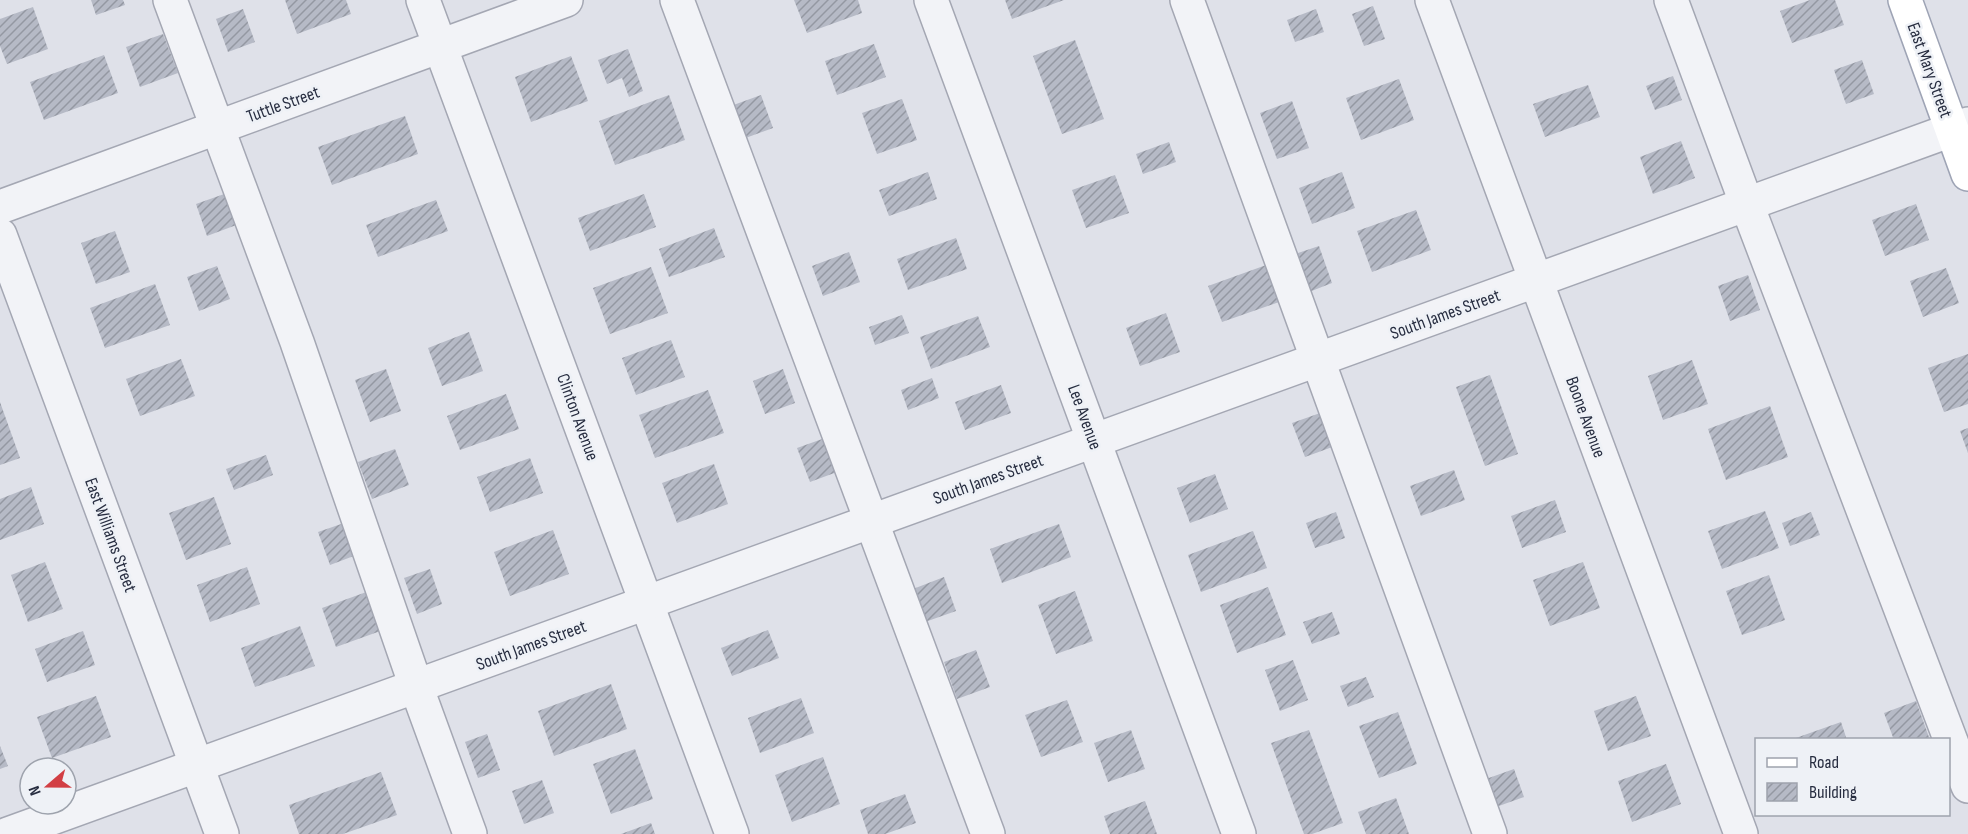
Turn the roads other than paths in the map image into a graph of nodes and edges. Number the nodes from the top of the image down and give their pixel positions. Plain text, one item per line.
1 (170, 0) edge
2 (423, 0) edge
3 (566, 0) edge
4 (677, 0) edge
5 (931, 0) edge
6 (1187, 0) edge
7 (1432, 0) edge
8 (1671, 0) edge
9 (1905, 0) edge
10 (440, 46) junction
11 (1960, 127) edge
12 (217, 128) junction
13 (1968, 174) edge
14 (1747, 205) junction
15 (0, 207) edge
16 (0, 235) edge
17 (1535, 281) junction
18 (1318, 360) junction
19 (1094, 441) junction
20 (872, 521) junction
21 (646, 603) junction
22 (416, 687) junction
23 (1950, 738) edge
24 (1950, 739) edge
25 (197, 765) junction
26 (1968, 786) edge
27 (8, 834) edge
28 (222, 834) edge
29 (470, 834) edge
30 (732, 834) edge
31 (988, 834) edge
32 (1239, 834) edge
33 (1490, 834) edge
34 (1741, 834) edge

1 - 12 street
2 - 10 street, Clinton Avenue
3 - 10 street, Tuttle Street
4 - 20 street
5 - 19 street, Lee Avenue
6 - 18 street
7 - 17 street, Boone Avenue
8 - 14 street
9 - 11 main road, East Mary Street
10 - 12 street, Tuttle Street
10 - 21 street, Clinton Avenue
11 - 13 main road, East Mary Street
11 - 14 street, South James Street
12 - 15 street, Tuttle Street
12 - 22 street
14 - 17 street, South James Street
14 - 23 street
16 - 25 street, East Williams Street
17 - 18 street, South James Street
17 - 34 street, Boone Avenue
18 - 19 street, South James Street
18 - 33 street
19 - 20 street, South James Street
19 - 32 street, Lee Avenue
20 - 21 street, South James Street
20 - 31 street
21 - 22 street, South James Street
21 - 30 street, Clinton Avenue
22 - 25 street, South James Street
22 - 29 street
24 - 26 street
25 - 27 street, South James Street
25 - 28 street, East Williams Street

